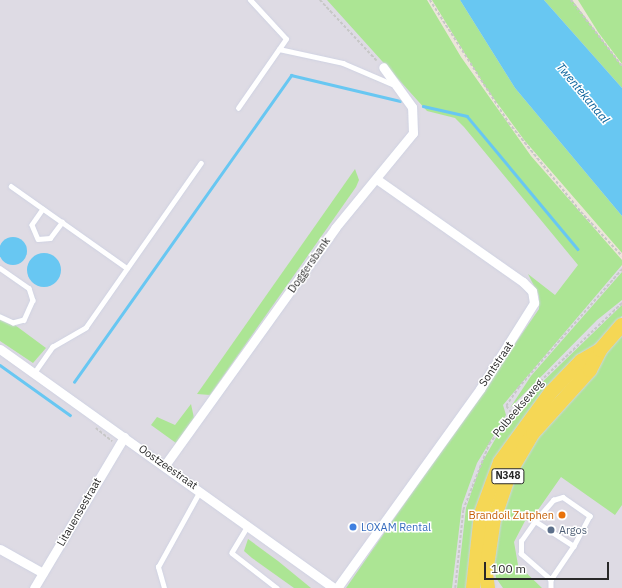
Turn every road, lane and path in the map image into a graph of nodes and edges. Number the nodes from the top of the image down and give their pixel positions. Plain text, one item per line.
1 (250, 0) edge
2 (320, 0) edge
3 (430, 0) edge
4 (571, 0) edge
5 (279, 49) junction
6 (622, 66) edge
7 (382, 67) joint
8 (404, 91) junction
9 (238, 108) dead end
10 (201, 163) dead end
11 (378, 180) junction
12 (11, 186) dead end
13 (43, 209) junction
14 (62, 222) junction
15 (622, 256) edge
16 (0, 268) edge
17 (127, 268) junction
18 (622, 269) edge
19 (622, 303) edge
20 (0, 317) edge
21 (622, 325) edge
22 (0, 350) edge
23 (34, 373) junction
24 (511, 413) junction
25 (124, 437) junction
26 (165, 464) junction
27 (201, 490) junction
28 (535, 521) junction
29 (249, 524) junction
30 (574, 546) junction
31 (0, 549) edge
32 (482, 567) junction
33 (43, 573) junction
34 (551, 580) junction
35 (34, 588) edge
36 (164, 588) edge
37 (277, 588) edge
38 (335, 588) edge
39 (455, 588) edge
40 (473, 588) edge
41 (479, 588) edge
42 (488, 588) edge
43 (497, 588) edge
44 (551, 588) edge

1 - 5 lane
2 - 7 path
3 - 15 path
4 - 6 path
5 - 8 lane
5 - 9 lane
7 - 8 street, Doggersbank
8 - 11 street, Doggersbank
10 - 17 lane
11 - 26 street, Doggersbank
11 - 38 street, Sontstraat
12 - 13 lane
13 - 14 lane
13 - 14 lane
14 - 17 lane
16 - 20 lane
17 - 23 lane
18 - 24 path
19 - 24 path, Polbeekseweg
21 - 32 main road, Polbeekseweg / N348
22 - 23 street, Oostzeestraat
23 - 25 street, Oostzeestraat
24 - 39 path, Polbeekseweg
25 - 26 street, Oostzeestraat
25 - 33 street, Litauensestraat
26 - 27 street, Oostzeestraat
27 - 29 street, Oostzeestraat
27 - 36 lane
28 - 30 lane
28 - 30 lane
28 - 34 lane
29 - 37 lane
29 - 38 street, Oostzeestraat
30 - 34 lane
31 - 33 street
32 - 40 main road, Polbeekseweg / N348
32 - 41 main road, Polbeekseweg / N348
32 - 42 main road, Polbeekseweg / N348
32 - 43 main road, Polbeekseweg / N348
33 - 35 street, Litauensestraat
34 - 44 lane

